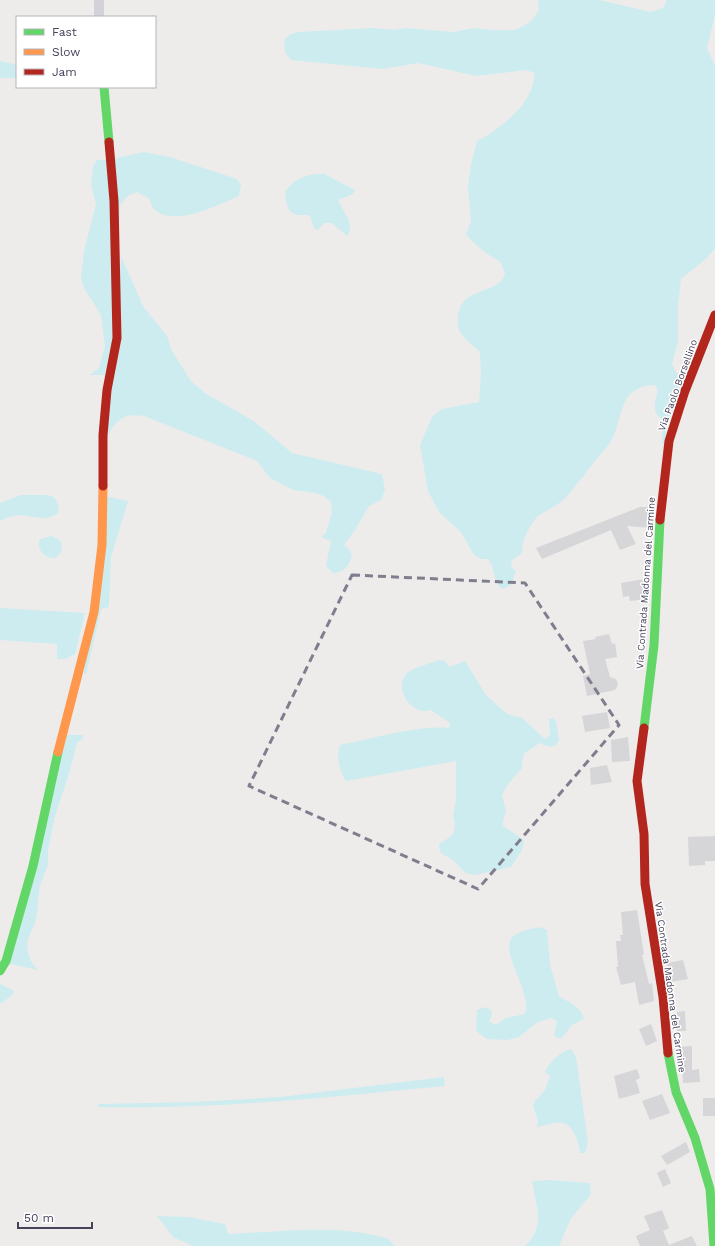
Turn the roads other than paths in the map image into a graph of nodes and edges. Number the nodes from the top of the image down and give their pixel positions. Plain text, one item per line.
1 (99, 0) edge
2 (99, 16) edge
3 (104, 88) edge
4 (715, 315) edge
5 (662, 487) joint
6 (0, 971) edge
7 (714, 1246) edge

1 - 2 street
3 - 6 street
4 - 5 street, Via Paolo Borsellino
5 - 7 street, Via Contrada Madonna del Carmine

